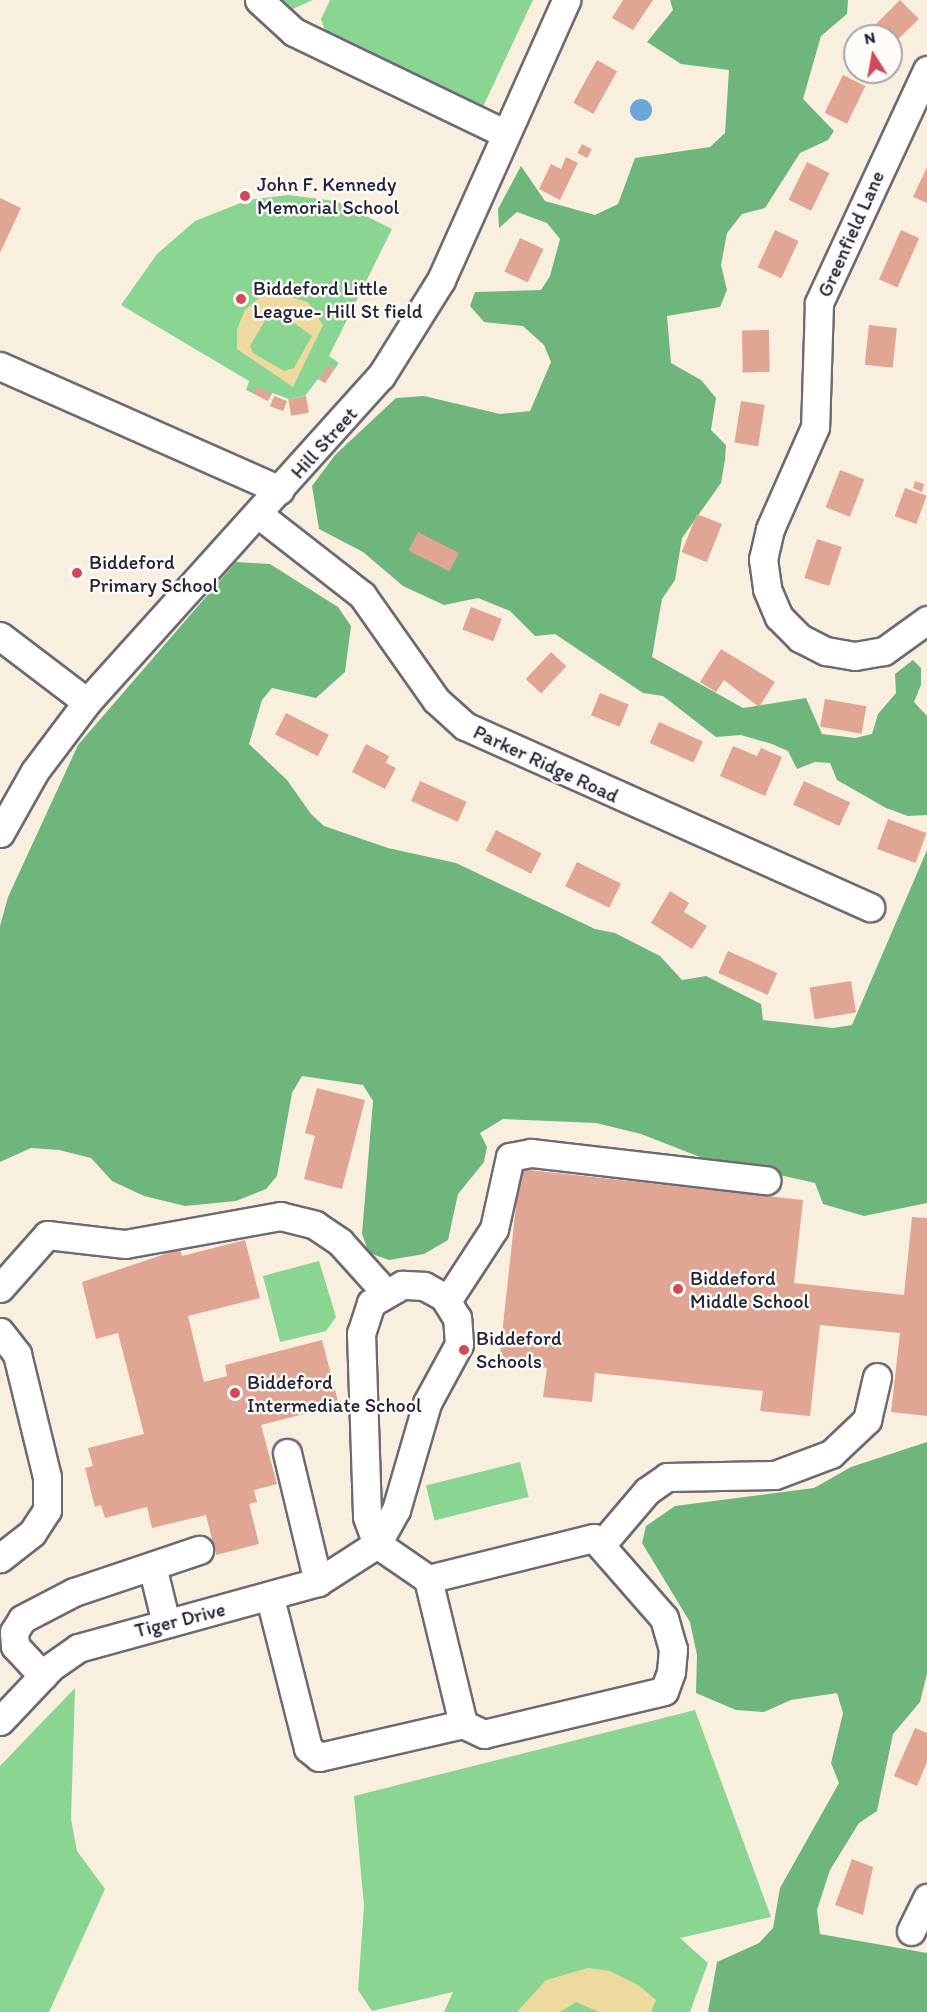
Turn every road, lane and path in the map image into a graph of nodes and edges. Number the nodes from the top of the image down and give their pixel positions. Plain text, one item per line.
1 (259, 0) edge
2 (566, 0) edge
3 (927, 70) edge
4 (506, 134) junction
5 (0, 366) edge
6 (280, 490) junction
7 (258, 514) junction
8 (927, 620) edge
9 (6, 650) edge
10 (87, 702) junction
11 (0, 833) edge
12 (870, 907) dead end
13 (766, 1180) dead end
14 (0, 1288) edge
15 (385, 1292) junction
16 (447, 1301) junction
17 (0, 1332) edge
18 (877, 1377) dead end
19 (287, 1453) dead end
20 (377, 1544) junction
21 (601, 1545) junction
22 (199, 1550) dead end
23 (0, 1558) edge
24 (153, 1570) junction
25 (429, 1579) junction
26 (318, 1582) junction
27 (270, 1598) junction
28 (166, 1623) junction
29 (43, 1676) junction
30 (0, 1721) edge
31 (463, 1724) junction
32 (927, 1898) edge
33 (911, 1931) dead end

1 - 4 street
2 - 4 street, Hill Street
3 - 8 street, Greenfield Lane
4 - 6 street, Hill Street
5 - 6 street
6 - 7 street, Hill Street
7 - 10 street, Hill Street
7 - 12 street, Parker Ridge Road
9 - 10 street
10 - 11 street, Hill Street
13 - 16 street
14 - 15 street
15 - 16 street
15 - 20 street
16 - 20 street, Tiger Drive
17 - 23 street
18 - 21 street
19 - 26 street
20 - 25 street
20 - 26 street, Tiger Drive
21 - 25 street
21 - 31 street
22 - 24 street
24 - 28 street
24 - 29 street
25 - 31 street
26 - 27 street, Tiger Drive
27 - 28 street, Tiger Drive
27 - 31 street
28 - 29 street, Tiger Drive
29 - 30 street, Tiger Drive
32 - 33 street

